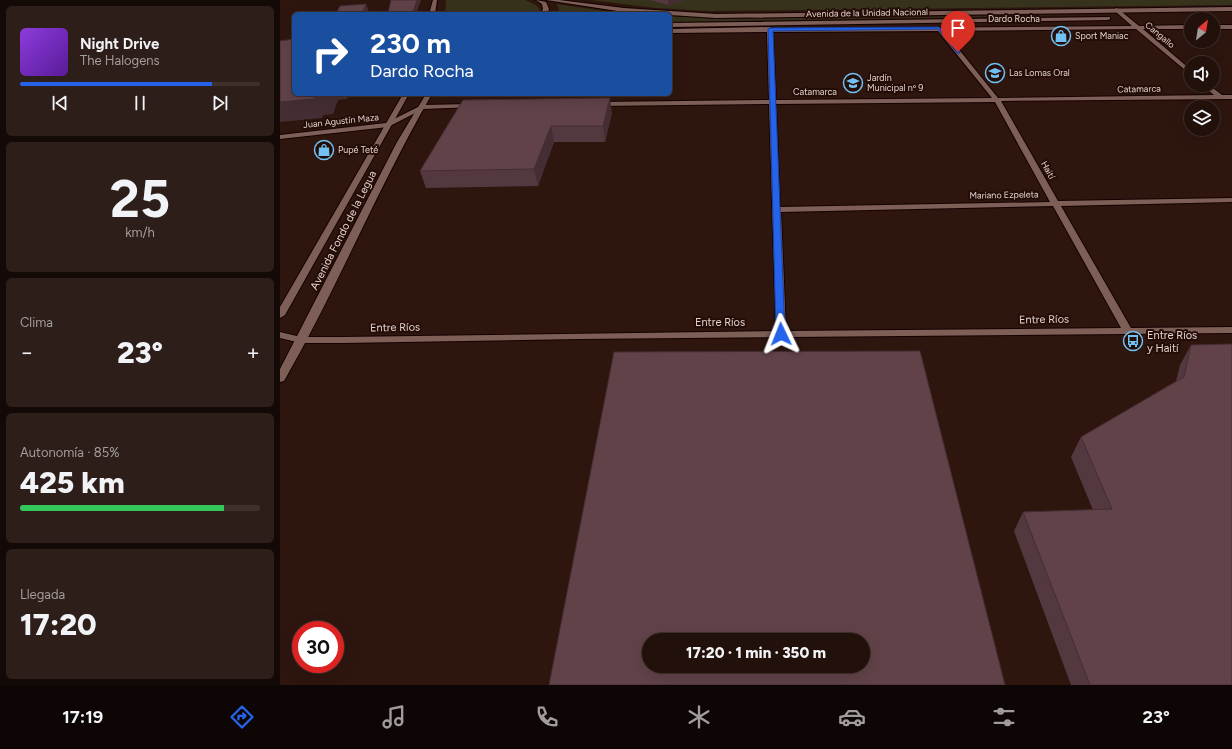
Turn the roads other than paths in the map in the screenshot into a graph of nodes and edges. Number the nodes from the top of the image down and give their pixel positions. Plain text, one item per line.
1 (435, 0) edge
2 (538, 0) edge
3 (548, 0) edge
4 (1232, 9) edge
5 (1116, 10) junction
6 (432, 12) edge
7 (545, 12) edge
8 (655, 12) edge
9 (672, 13) edge
10 (1118, 17) dead end
11 (1124, 17) junction
12 (1132, 17) dead end
13 (1112, 18) dead end
14 (672, 25) edge
15 (1137, 27) junction
16 (1184, 27) edge
17 (1220, 27) edge
18 (1232, 27) edge
19 (939, 28) junction
20 (770, 29) junction
21 (672, 31) edge
22 (1184, 67) edge
23 (1214, 92) edge
24 (405, 96) edge
25 (428, 96) edge
26 (1220, 97) junction
27 (1232, 97) edge
28 (997, 100) junction
29 (772, 102) junction
30 (593, 104) edge
31 (484, 106) edge
32 (422, 107) junction
33 (388, 125) junction
34 (280, 137) edge
35 (1232, 200) edge
36 (1055, 204) junction
37 (776, 210) junction
38 (280, 315) edge
39 (1127, 330) junction
40 (1232, 330) edge
41 (781, 334) junction
42 (280, 335) edge
43 (301, 340) junction
44 (280, 378) edge

1 - 6 street
2 - 7 street
3 - 8 street, Avenida de la Unidad Nacional
4 - 5 street, Avenida de la Unidad Nacional
5 - 9 street, Avenida de la Unidad Nacional
5 - 11 street, Cangallo
10 - 11 street
11 - 12 street
11 - 15 street, Cangallo
13 - 14 street, Avenida de la Unidad Nacional
15 - 16 street, Dardo Rocha
15 - 19 street, Dardo Rocha
15 - 22 street, Cangallo
17 - 18 street
19 - 20 street, Dardo Rocha
19 - 28 street, Haití
20 - 21 street, Dardo Rocha
20 - 29 street
23 - 26 street
24 - 33 street, Avenida Fondo de la Legua
25 - 32 street, Avenida Fondo de la Legua
26 - 27 street, Catamarca
26 - 28 street, Catamarca
28 - 29 street, Catamarca
28 - 36 street, Haití
29 - 30 street, Catamarca
29 - 37 street
31 - 32 street
32 - 33 street, Juan Agustín Maza
32 - 43 street, Avenida Fondo de la Legua
33 - 34 street, Juan Agustín Maza
33 - 38 street, Avenida Fondo de la Legua
35 - 36 street, Mariano Ezpeleta
36 - 37 street, Mariano Ezpeleta
36 - 39 street, Haití
37 - 41 street
39 - 40 street, Entre Ríos
39 - 41 street, Entre Ríos
41 - 43 street, Entre Ríos
42 - 43 street, Entre Ríos
43 - 44 street, Avenida Fondo de la Legua

